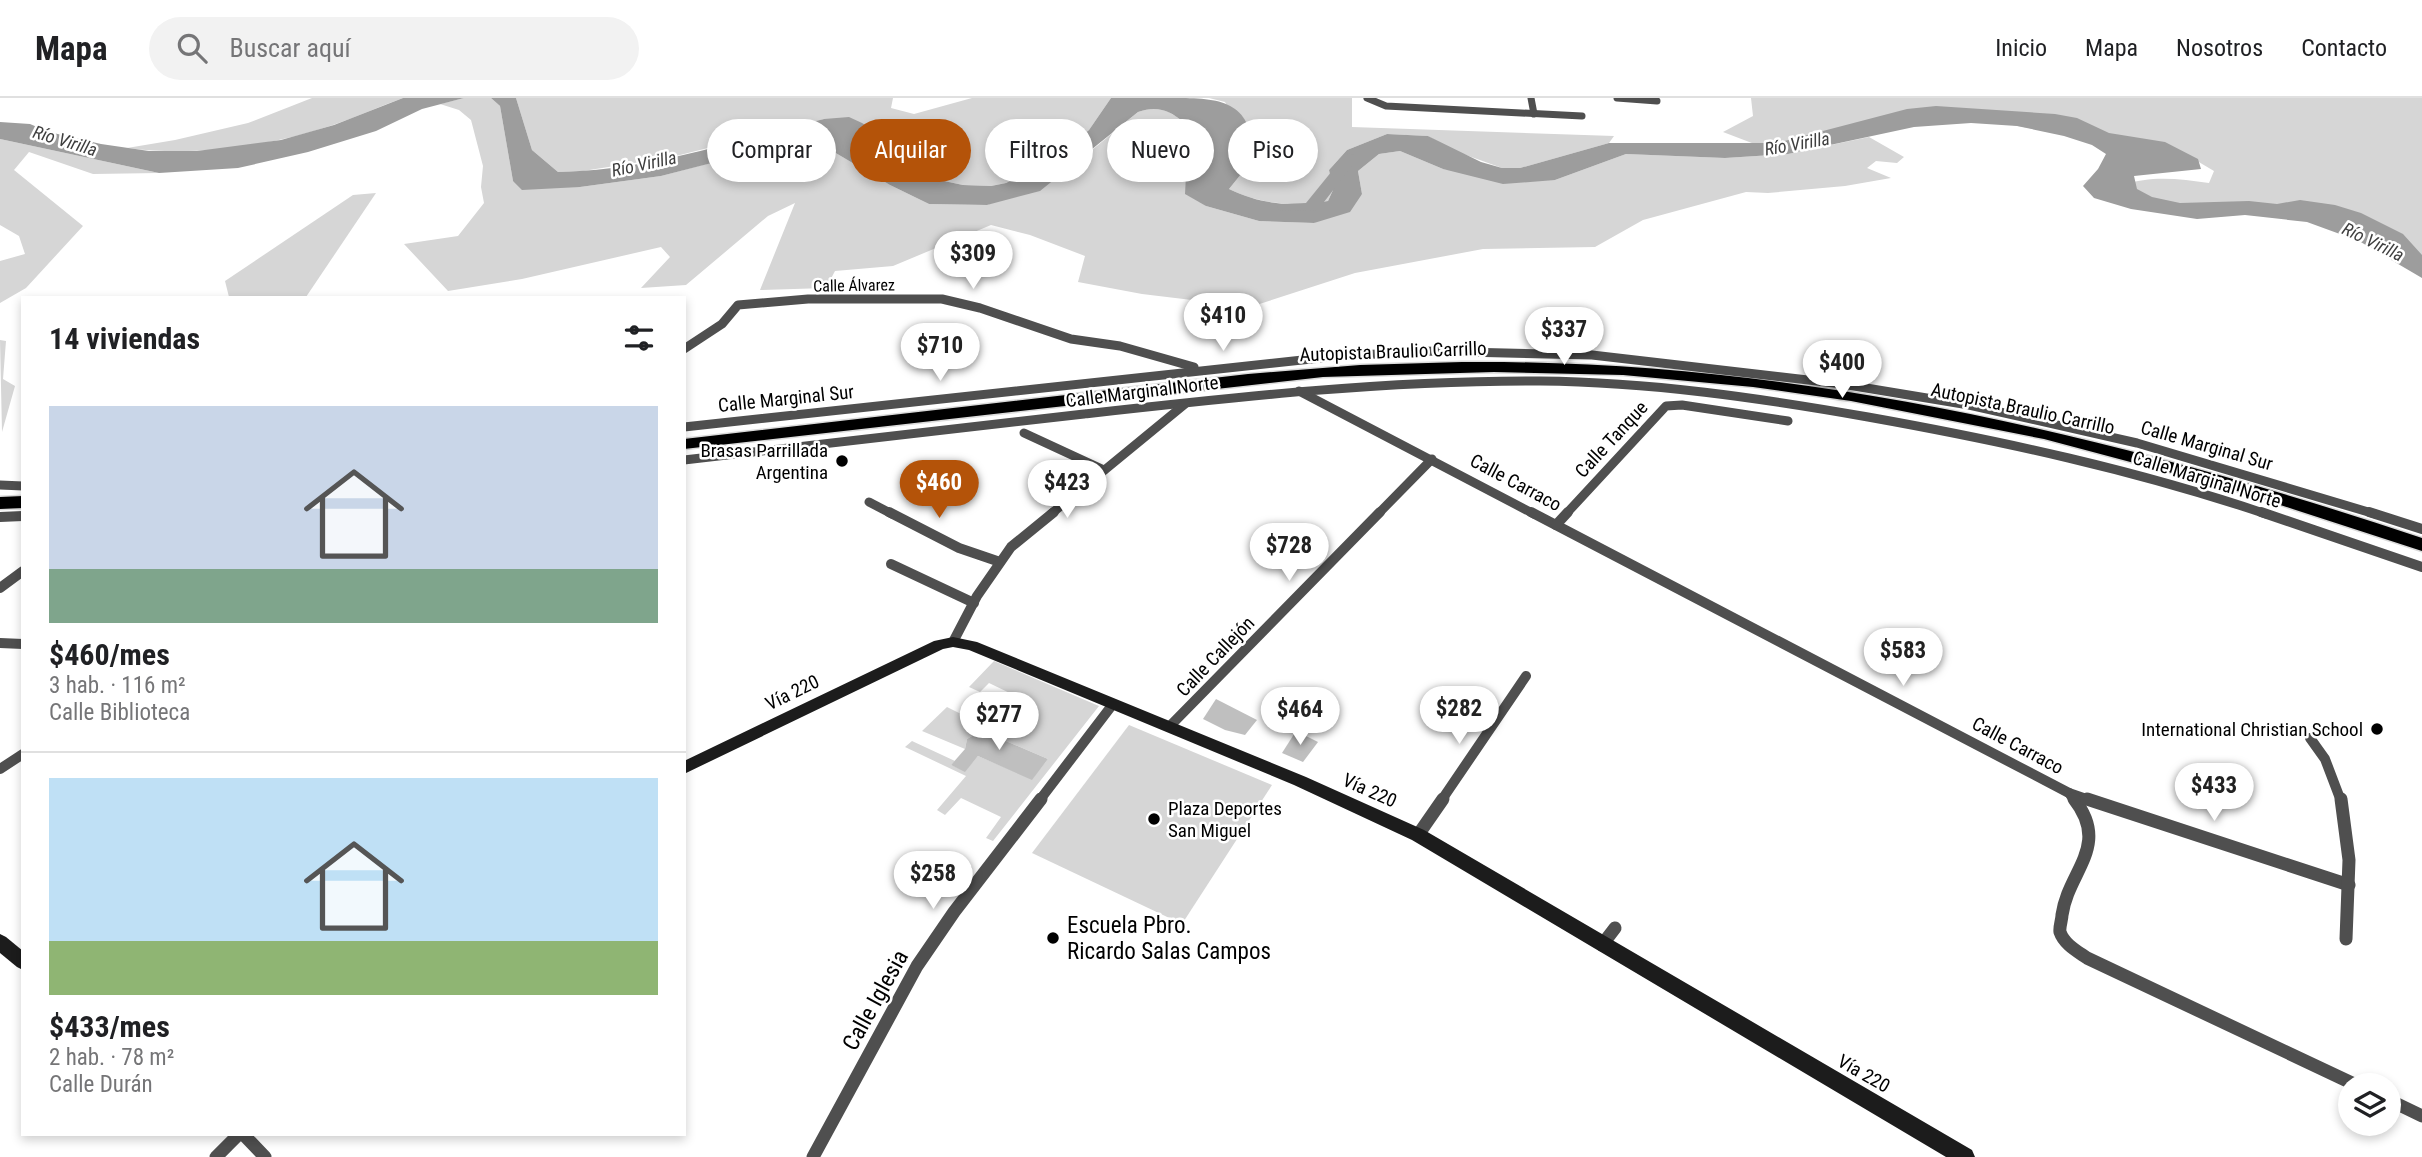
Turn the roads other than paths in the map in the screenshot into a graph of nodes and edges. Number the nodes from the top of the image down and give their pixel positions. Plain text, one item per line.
1 (1367, 98) edge
2 (1420, 98) edge
3 (1476, 98) edge
4 (1531, 98) edge
5 (1617, 98) edge
6 (1657, 101) dead end
7 (1419, 107) junction
8 (1476, 110) junction
9 (1534, 114) junction
10 (1581, 116) dead end
11 (686, 348) edge
12 (1200, 369) junction
13 (1274, 370) junction
14 (1295, 390) junction
15 (1186, 404) junction
16 (1788, 421) dead end
17 (686, 427) edge
18 (1024, 433) dead end
19 (686, 444) edge
20 (2136, 449) junction
21 (1432, 459) junction
22 (686, 460) edge
23 (1104, 470) junction
24 (0, 485) edge
25 (21, 485) edge
26 (21, 502) edge
27 (869, 502) dead end
28 (0, 503) edge
29 (21, 516) edge
30 (0, 517) edge
31 (1556, 525) junction
32 (2422, 529) edge
33 (2422, 545) edge
34 (1000, 562) junction
35 (891, 564) dead end
36 (2422, 567) edge
37 (21, 572) edge
38 (0, 588) edge
39 (974, 603) junction
40 (953, 642) junction
41 (0, 643) edge
42 (21, 644) edge
43 (1526, 676) dead end
44 (1113, 704) junction
45 (1169, 727) junction
46 (2310, 738) dead end
47 (21, 755) edge
48 (686, 767) edge
49 (0, 769) edge
50 (2068, 793) junction
51 (1418, 835) junction
52 (2348, 884) junction
53 (1615, 928) dead end
54 (2346, 939) dead end
55 (0, 942) edge
56 (1602, 945) junction
57 (21, 960) edge
58 (2338, 1077) edge
59 (2401, 1106) edge
60 (2422, 1116) edge
61 (239, 1136) edge
62 (243, 1136) edge
63 (216, 1157) edge
64 (265, 1157) edge
65 (813, 1157) edge
66 (1965, 1157) edge

1 - 7 street
2 - 7 street
3 - 8 street
4 - 9 street
5 - 6 street
7 - 8 street
8 - 9 street
9 - 10 street
11 - 12 street, Calle Álvarez
12 - 13 street, Calle Marginal Sur
12 - 17 street, Calle Marginal Sur
13 - 19 highway, Autopista Braulio Carrillo
13 - 20 highway, Autopista Braulio Carrillo
14 - 15 street, Calle Marginal Norte
14 - 21 street, Calle Carraco
14 - 36 street, Calle Marginal Norte
15 - 22 street, Calle Marginal Norte
15 - 23 street
16 - 31 street, Calle Tanque
18 - 23 street
20 - 32 street, Calle Marginal Sur
20 - 33 highway, Autopista Braulio Carrillo
21 - 31 street, Calle Carraco
21 - 45 street, Calle Callejón
23 - 34 street
24 - 25 street
26 - 28 highway
27 - 34 street
29 - 30 street
31 - 50 street, Calle Carraco
34 - 39 street
35 - 39 street
37 - 38 street
39 - 40 street
40 - 44 main road, Vía 220
40 - 48 main road, Vía 220
41 - 42 street
43 - 51 street
44 - 45 main road, Vía 220
44 - 65 street, Calle Iglesia
45 - 51 main road, Vía 220
46 - 52 street
47 - 49 street
50 - 52 street
50 - 58 street, Calle Carraco
51 - 56 main road, Vía 220
52 - 54 street
53 - 56 street
55 - 57 main road
56 - 66 main road, Vía 220
59 - 60 street
61 - 63 street
62 - 64 street

